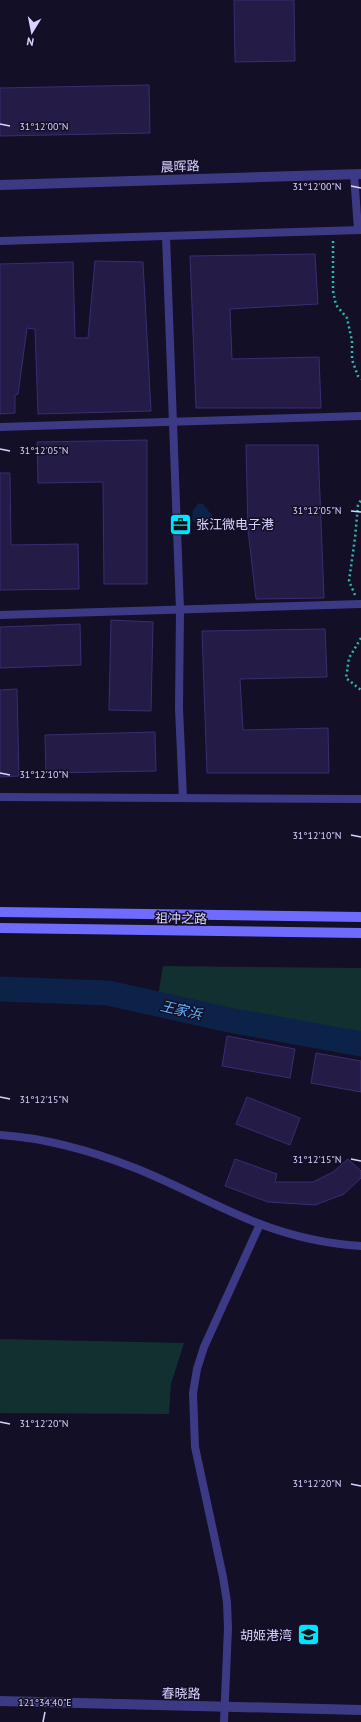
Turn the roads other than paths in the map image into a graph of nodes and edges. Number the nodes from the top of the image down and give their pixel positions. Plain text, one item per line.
1 (358, 174) edge
2 (0, 185) edge
3 (359, 230) edge
4 (166, 236) junction
5 (0, 241) edge
6 (361, 416) edge
7 (172, 422) junction
8 (0, 427) edge
9 (360, 604) edge
10 (180, 610) junction
11 (0, 615) edge
12 (0, 797) edge
13 (182, 798) junction
14 (361, 799) edge
15 (0, 912) edge
16 (361, 917) edge
17 (0, 928) edge
18 (361, 933) edge
19 (0, 1136) edge
20 (260, 1224) junction
21 (361, 1246) edge
22 (0, 1701) edge
23 (226, 1707) junction
24 (361, 1710) edge
25 (224, 1722) edge

1 - 2 street, 晨晖路
1 - 3 lane
3 - 4 lane
4 - 5 lane
4 - 7 lane
6 - 7 lane
7 - 8 lane
7 - 10 lane
9 - 10 lane
10 - 11 lane
10 - 13 lane
12 - 13 lane
13 - 14 lane
15 - 16 main road, 祖冲之路
17 - 18 main road, 祖冲之路
19 - 20 lane
20 - 21 lane
20 - 23 lane
22 - 23 street, 春晓路
23 - 24 street, 春晓路
23 - 25 lane

